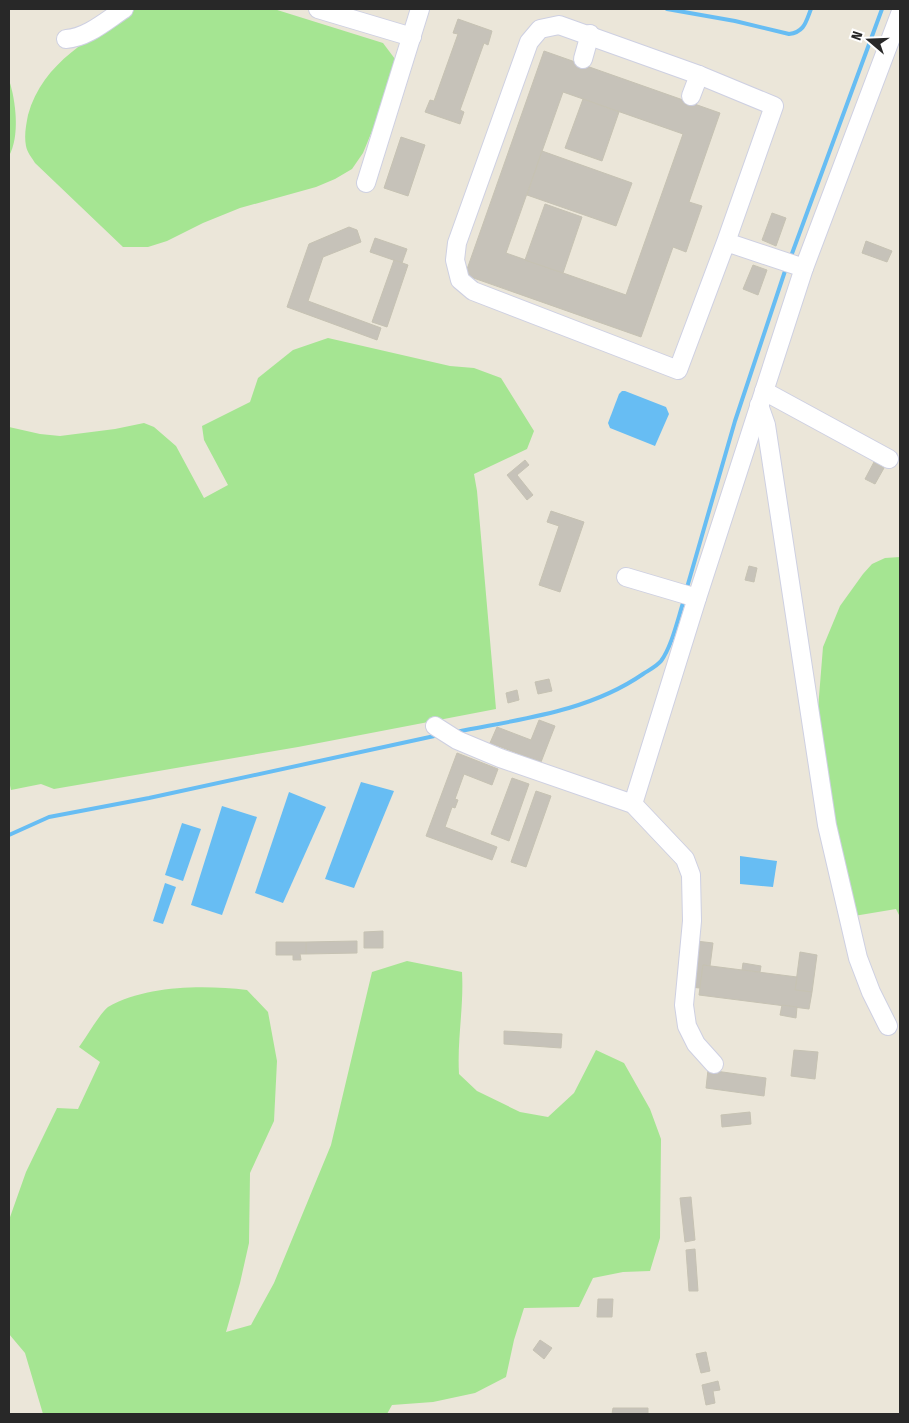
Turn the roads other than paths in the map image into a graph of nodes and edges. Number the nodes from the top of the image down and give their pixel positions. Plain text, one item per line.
1 (124, 9) edge
2 (318, 9) edge
3 (420, 9) edge
4 (900, 14) edge
5 (590, 34) junction
6 (412, 37) junction
7 (66, 39) dead end
8 (583, 59) dead end
9 (699, 75) junction
10 (691, 96) dead end
11 (366, 183) dead end
12 (726, 242) junction
13 (793, 264) junction
14 (762, 398) junction
15 (889, 459) dead end
16 (626, 577) dead end
17 (689, 596) junction
18 (434, 726) dead end
19 (633, 804) junction
20 (888, 1026) dead end
21 (714, 1064) dead end

1 - 7 street
2 - 6 street
3 - 6 street
4 - 13 street
5 - 8 street
5 - 9 street
5 - 12 street
6 - 11 street
9 - 10 street
9 - 12 street
12 - 13 street
13 - 14 street
14 - 15 street
14 - 17 street
14 - 20 street
16 - 17 street
17 - 19 street
18 - 19 street
19 - 21 street

